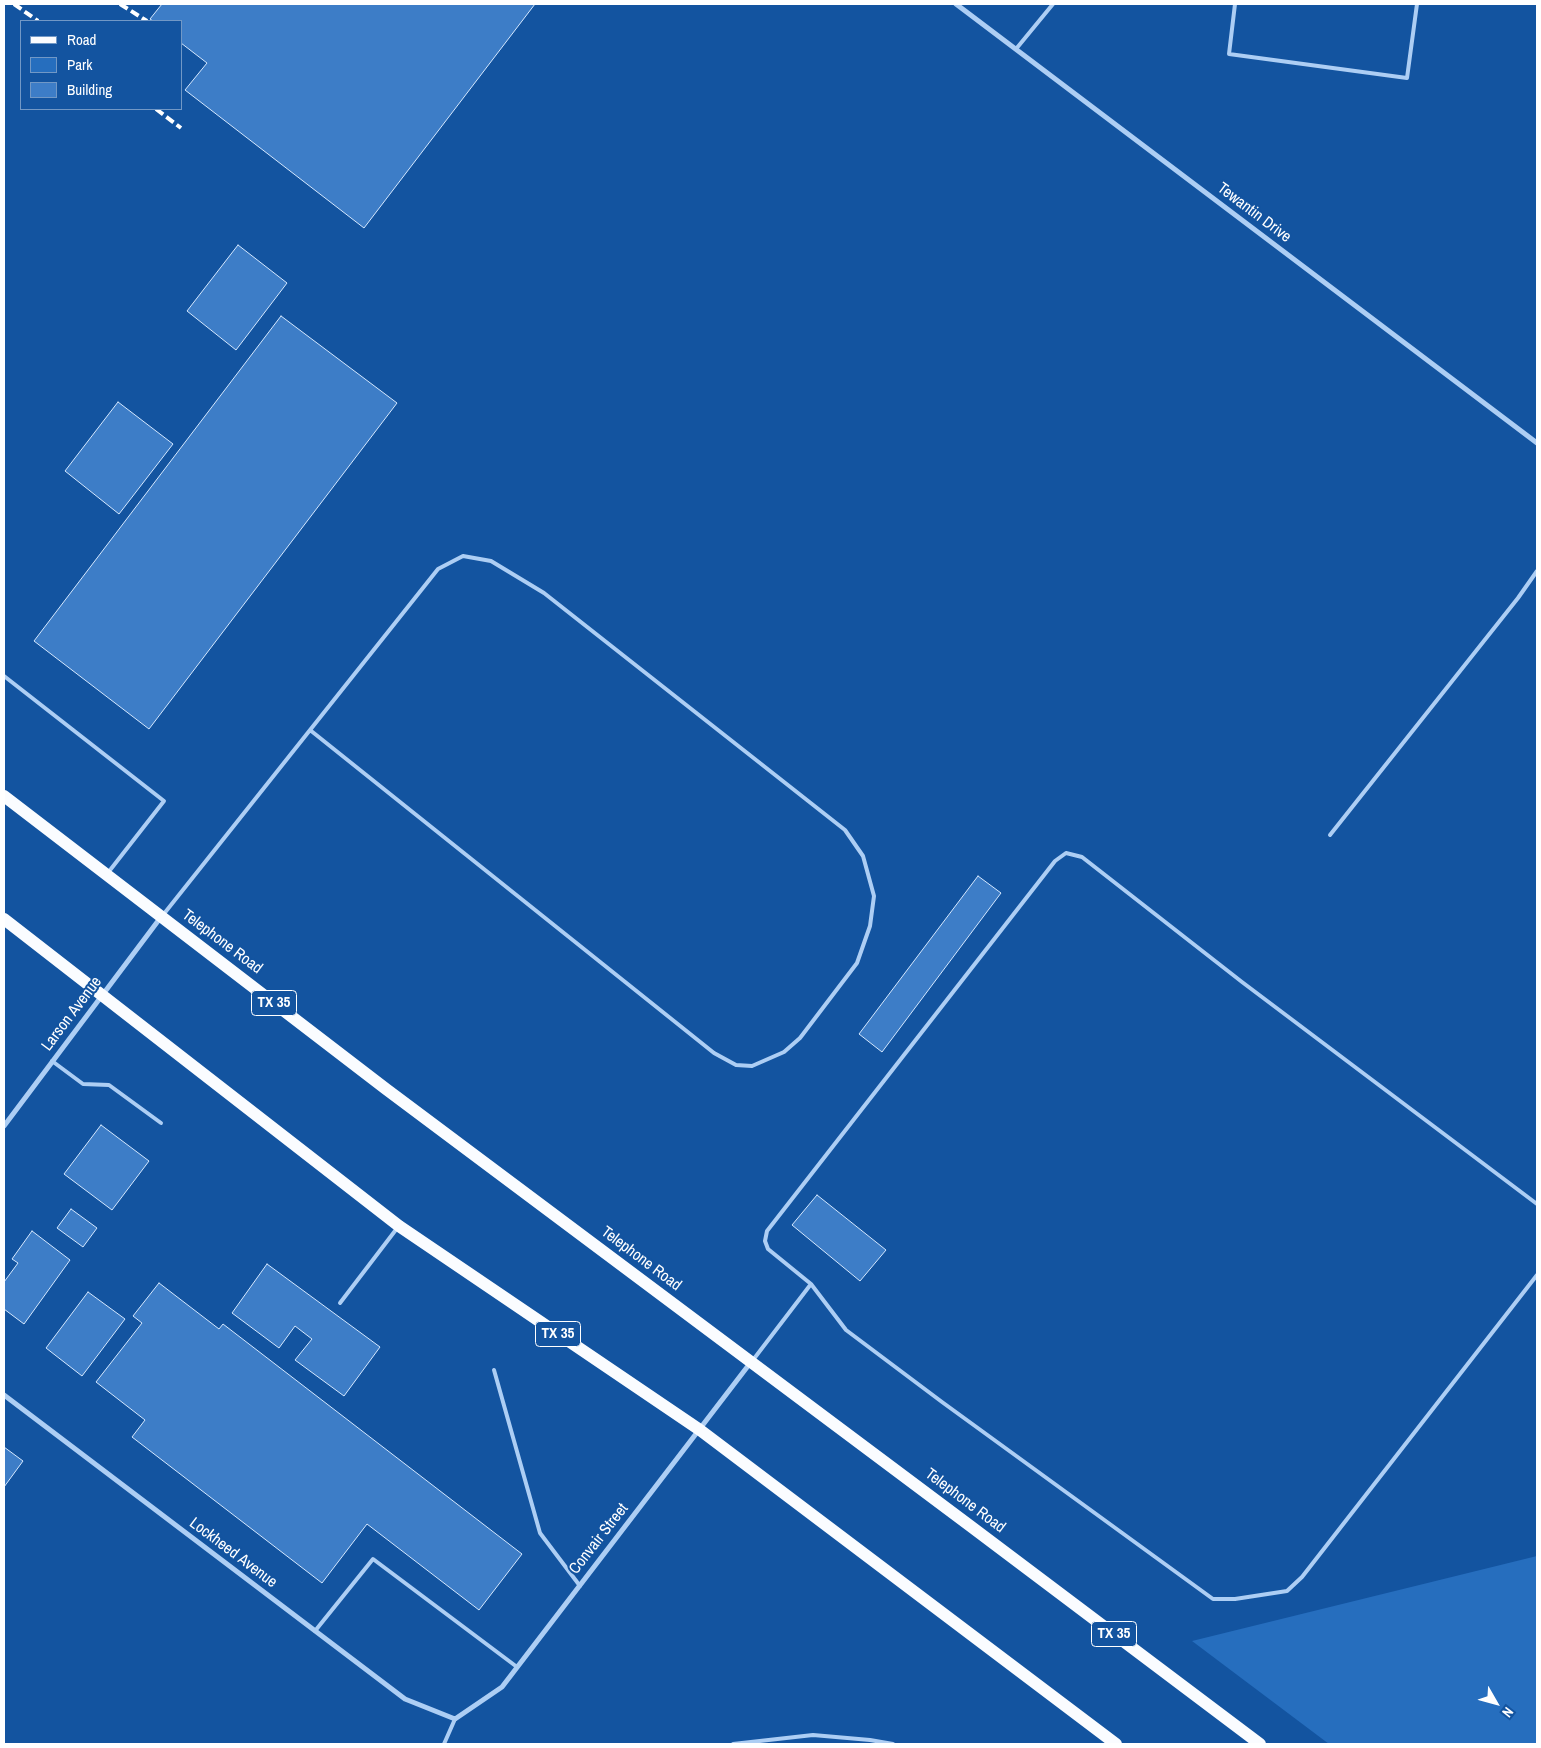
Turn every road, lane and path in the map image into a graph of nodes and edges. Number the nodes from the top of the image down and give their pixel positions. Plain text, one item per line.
1 (956, 4) edge
2 (1053, 4) edge
3 (1235, 4) edge
4 (1417, 4) edge
5 (1016, 49) junction
6 (1537, 443) edge
7 (1537, 571) edge
8 (4, 676) edge
9 (310, 730) junction
10 (4, 796) edge
11 (1330, 834) dead end
12 (107, 874) junction
13 (161, 917) junction
14 (4, 919) edge
15 (102, 995) junction
16 (52, 1061) junction
17 (161, 1123) dead end
18 (4, 1126) edge
19 (1537, 1204) edge
20 (399, 1226) junction
21 (1537, 1275) edge
22 (811, 1284) junction
23 (340, 1303) dead end
24 (752, 1362) junction
25 (494, 1370) dead end
26 (4, 1395) edge
27 (700, 1430) junction
28 (580, 1586) junction
29 (315, 1631) junction
30 (517, 1667) junction
31 (455, 1719) junction
32 (444, 1744) edge
33 (733, 1744) edge
34 (893, 1744) edge
35 (1116, 1744) edge
36 (1260, 1744) edge

1 - 5 street, Tewantin Drive
2 - 5 lane
3 - 4 lane
5 - 6 street, Tewantin Drive
7 - 11 lane
8 - 12 lane
9 - 9 lane
9 - 13 lane
10 - 12 main road, Telephone Road / TX 35
12 - 13 main road, Telephone Road / TX 35
13 - 15 street, Larson Avenue
13 - 24 main road, Telephone Road / TX 35
14 - 15 main road, TX 35
15 - 16 street, Larson Avenue
15 - 20 main road, TX 35
16 - 17 lane
16 - 18 street, Larson Avenue
19 - 22 lane
20 - 23 lane
20 - 27 main road, TX 35
21 - 22 lane
22 - 24 lane
24 - 27 street, Convair Street
24 - 36 main road, Telephone Road / TX 35
25 - 28 lane
26 - 29 street, Lockheed Avenue
27 - 28 street, Convair Street
27 - 35 main road, TX 35
28 - 30 street, Convair Street
29 - 30 lane
29 - 31 street, Lockheed Avenue
30 - 31 street, Convair Street
31 - 32 lane
33 - 34 lane

